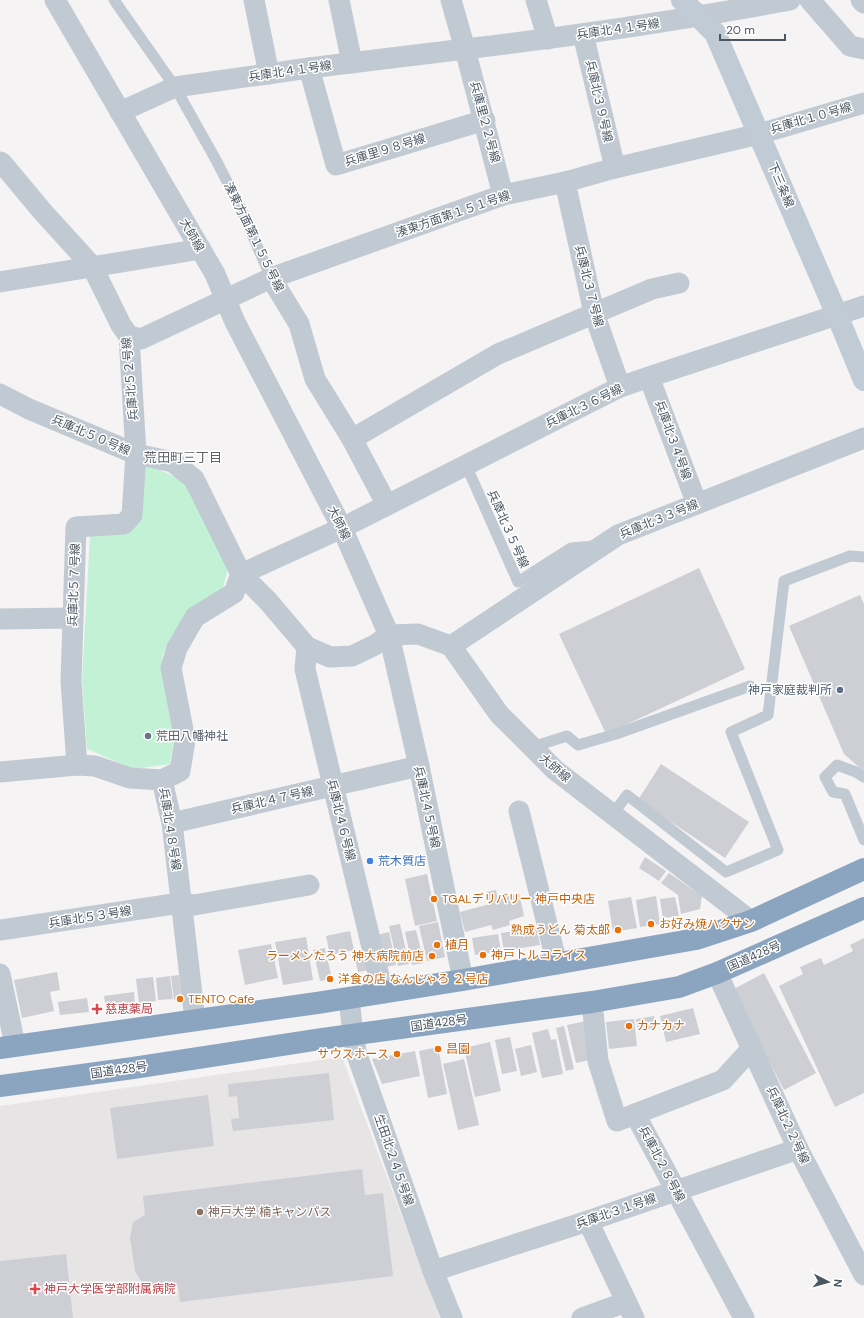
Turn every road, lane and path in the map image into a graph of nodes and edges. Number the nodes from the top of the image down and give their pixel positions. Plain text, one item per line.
1 (55, 0) edge
2 (114, 0) edge
3 (254, 0) edge
4 (339, 0) edge
5 (451, 0) edge
6 (536, 0) edge
7 (682, 0) edge
8 (790, 0) edge
9 (810, 0) edge
10 (861, 0) edge
11 (864, 3) edge
12 (698, 17) junction
13 (583, 34) junction
14 (548, 39) junction
15 (465, 49) junction
16 (864, 49) edge
17 (352, 63) junction
18 (309, 68) junction
19 (269, 74) junction
20 (175, 87) junction
21 (864, 103) edge
22 (120, 112) junction
23 (484, 120) junction
24 (759, 134) junction
25 (0, 162) edge
26 (615, 168) junction
27 (565, 182) junction
28 (503, 195) junction
29 (200, 249) junction
30 (92, 266) junction
31 (271, 278) junction
32 (0, 282) edge
33 (679, 283) dead end
34 (226, 299) junction
35 (864, 306) edge
36 (594, 313) junction
37 (837, 315) junction
38 (129, 336) junction
39 (649, 377) junction
40 (864, 380) edge
41 (620, 387) junction
42 (0, 394) edge
43 (864, 438) edge
44 (352, 439) junction
45 (136, 454) junction
46 (466, 465) junction
47 (696, 504) junction
48 (387, 505) junction
49 (342, 528) junction
50 (603, 545) junction
51 (864, 557) edge
52 (241, 574) junction
53 (72, 618) junction
54 (0, 620) edge
55 (389, 635) junction
56 (451, 646) junction
57 (307, 647) junction
58 (750, 686) dead end
59 (532, 747) junction
60 (77, 765) junction
61 (419, 766) junction
62 (0, 772) edge
63 (864, 777) edge
64 (162, 780) junction
65 (333, 786) junction
66 (519, 811) dead end
67 (613, 814) junction
68 (172, 823) junction
69 (864, 840) edge
70 (864, 869) edge
71 (309, 886) dead end
72 (180, 903) junction
73 (864, 908) edge
74 (751, 921) junction
75 (0, 930) edge
76 (557, 964) junction
77 (716, 973) junction
78 (0, 974) edge
79 (463, 980) junction
80 (383, 993) junction
81 (349, 998) junction
82 (592, 1002) junction
83 (194, 1020) junction
84 (353, 1035) junction
85 (8, 1047) edge
86 (752, 1048) junction
87 (0, 1086) edge
88 (635, 1114) junction
89 (798, 1149) junction
90 (677, 1190) junction
91 (588, 1221) junction
92 (433, 1271) junction
93 (864, 1275) edge
94 (630, 1310) edge
95 (452, 1318) edge
96 (582, 1318) edge
97 (744, 1318) edge

1 - 22 street, 大師線
2 - 20 lane, 湊東方面第１５５号線
3 - 19 street
4 - 17 street
5 - 15 street
6 - 14 street
7 - 12 street, 下三条線
8 - 12 street, 兵庫北４１号線
9 - 16 street
10 - 11 street
12 - 13 street, 兵庫北４１号線
12 - 24 street, 下三条線
13 - 14 street, 兵庫北４１号線
13 - 26 street, 兵庫北３９号線
14 - 15 street, 兵庫北４１号線
15 - 17 street, 兵庫北４１号線
15 - 23 street, 兵庫里２２号線
17 - 18 street, 兵庫北４１号線
18 - 19 street, 兵庫北４１号線
18 - 23 street, 兵庫里９８号線
19 - 20 street, 兵庫北４１号線
20 - 22 street, 兵庫北４１号線
20 - 31 lane, 湊東方面第１５５号線
21 - 24 street, 兵庫北１０号線
22 - 29 street, 大師線
23 - 28 street, 兵庫里２２号線
24 - 26 street, 湊東方面第１５１号線
24 - 37 street, 下三条線
25 - 30 street, 兵庫北５２号線
26 - 27 street, 湊東方面第１５１号線
27 - 28 street, 湊東方面第１５１号線
27 - 36 street, 兵庫北３７号線
28 - 31 street, 湊東方面第１５１号線
29 - 30 street
29 - 34 street, 大師線
30 - 32 street
30 - 38 street, 兵庫北５２号線
31 - 34 street, 湊東方面第１５１号線
31 - 44 street, 湊東方面第１５５号線
33 - 36 street
34 - 38 street, 湊東方面第１５１号線
34 - 49 street, 大師線
35 - 37 street, 兵庫北３６号線
36 - 41 street, 兵庫北３７号線
36 - 44 street
37 - 39 street, 兵庫北３６号線
37 - 40 street, 下三条線
38 - 45 street, 兵庫北５２号線
39 - 41 street, 兵庫北３６号線
39 - 47 street, 兵庫北３４号線
41 - 46 street, 兵庫北３６号線
42 - 45 street, 兵庫北５０号線
43 - 47 street, 兵庫北３３号線
44 - 48 street, 湊東方面第１５５号線
45 - 52 street, 兵庫北５０号線
45 - 53 street, 兵庫北５７号線
46 - 48 street, 兵庫北３６号線
46 - 50 lane, 兵庫北３５号線
47 - 50 street, 兵庫北３３号線
48 - 49 street, 兵庫北３６号線
49 - 52 street
49 - 55 street, 大師線
50 - 56 street, 兵庫北３３号線
51 - 67 lane
52 - 57 street, 兵庫北５０号線
52 - 64 street, 兵庫北４８号線
53 - 54 street
53 - 60 street, 兵庫北５７号線
55 - 56 street
55 - 57 street
55 - 61 street, 兵庫北４５号線
56 - 59 street, 大師線
57 - 65 street, 兵庫北４６号線
58 - 59 lane
59 - 67 street, 大師線
60 - 62 street
60 - 64 street
61 - 65 street, 兵庫北４７号線
61 - 79 street, 兵庫北４５号線
63 - 69 lane
64 - 68 street, 兵庫北４８号線
65 - 68 street, 兵庫北４７号線
65 - 80 street, 兵庫北４６号線
66 - 76 street
67 - 74 street, 大師線
68 - 72 street, 兵庫北４８号線
70 - 74 highway
71 - 72 street, 兵庫北５３号線
72 - 75 street, 兵庫北５３号線
72 - 83 street, 兵庫北４８号線
73 - 77 highway, 国道428号
74 - 76 highway
76 - 79 highway
77 - 82 highway, 国道428号
77 - 86 street, 兵庫北２２号線
78 - 85 street
79 - 80 highway
80 - 81 highway
81 - 83 highway
81 - 84 street, 生田北２４５号線
82 - 84 highway, 国道428号
82 - 88 street, 兵庫北２８号線
83 - 85 highway
84 - 87 highway, 国道428号
84 - 92 street, 生田北２４５号線
86 - 88 street
86 - 89 street, 兵庫北２２号線
88 - 90 street, 兵庫北２８号線
89 - 90 street, 兵庫北３１号線
89 - 93 street, 兵庫北２２号線
90 - 91 street, 兵庫北３１号線
90 - 97 street, 兵庫北２８号線
91 - 92 street, 兵庫北３１号線
91 - 94 street
92 - 95 street, 生田北２４５号線
94 - 96 street

